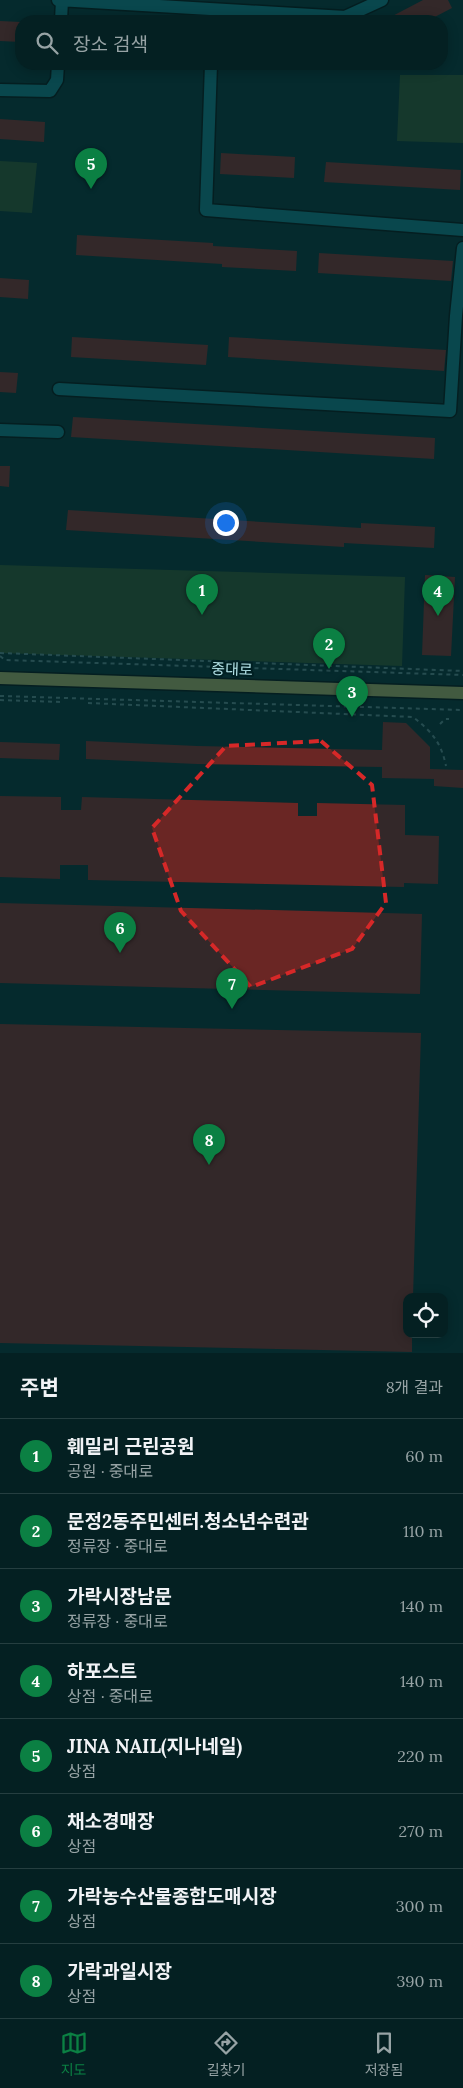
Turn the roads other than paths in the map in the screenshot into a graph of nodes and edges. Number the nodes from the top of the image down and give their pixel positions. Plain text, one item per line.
1 (58, 0) edge
2 (62, 0) edge
3 (382, 0) edge
4 (61, 15) edge
5 (213, 15) edge
6 (349, 15) edge
7 (58, 70) edge
8 (211, 70) edge
9 (0, 90) edge
10 (463, 230) edge
11 (463, 248) edge
12 (59, 389) dead end
13 (0, 430) edge
14 (58, 432) dead end
15 (0, 678) edge
16 (463, 693) edge

1 - 2 lane
2 - 4 lane
2 - 5 lane
3 - 6 lane
7 - 9 lane
8 - 10 lane
11 - 12 lane
13 - 14 lane
15 - 16 main road, 중대로

